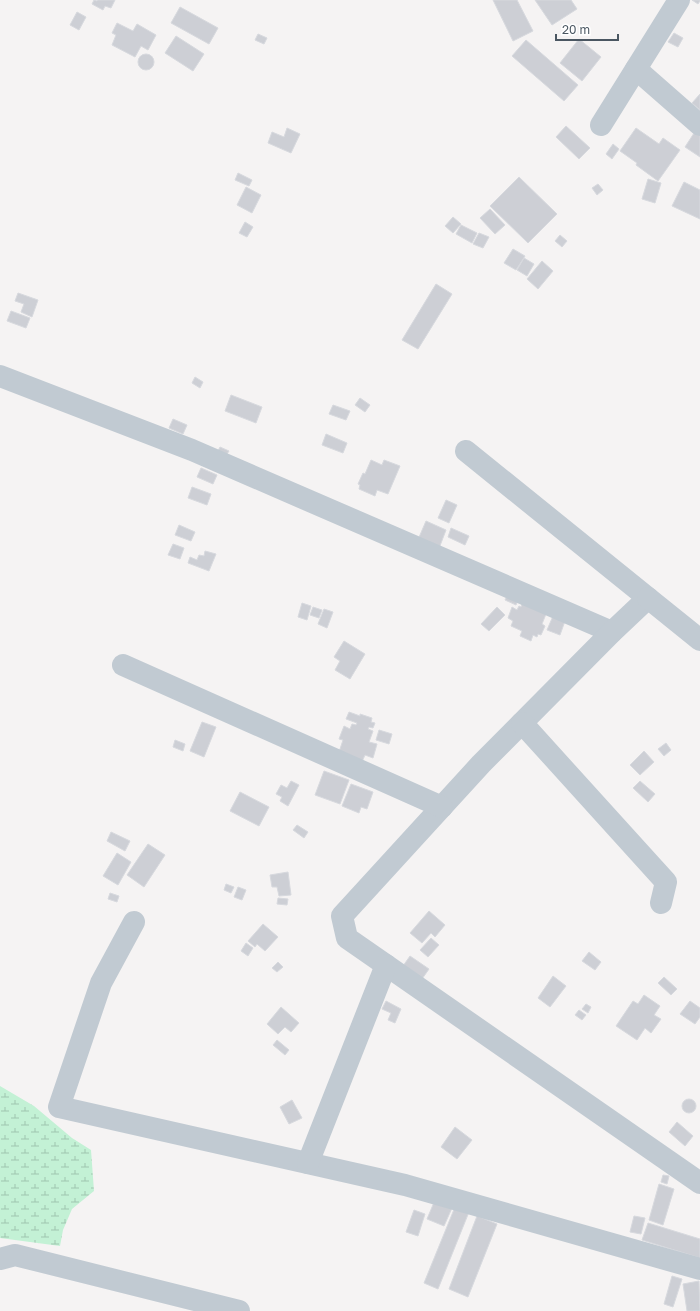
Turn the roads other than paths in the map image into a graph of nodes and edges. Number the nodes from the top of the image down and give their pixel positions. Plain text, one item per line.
1 (679, 0) edge
2 (636, 69) junction
3 (602, 125) dead end
4 (700, 125) edge
5 (0, 376) edge
6 (466, 451) dead end
7 (648, 598) junction
8 (612, 632) junction
9 (700, 640) edge
10 (123, 664) dead end
11 (522, 723) junction
12 (442, 807) junction
13 (661, 903) dead end
14 (134, 922) dead end
15 (386, 965) junction
16 (308, 1163) junction
17 (700, 1183) edge
18 (0, 1259) edge
19 (700, 1269) edge
20 (239, 1311) edge

1 - 2 street
2 - 3 street
2 - 4 street
5 - 8 street
6 - 7 street
7 - 8 street
7 - 9 street
8 - 11 street
10 - 12 street
11 - 12 street
11 - 13 street
12 - 15 street
14 - 16 street
15 - 16 street
15 - 17 street
16 - 19 street
18 - 20 street

